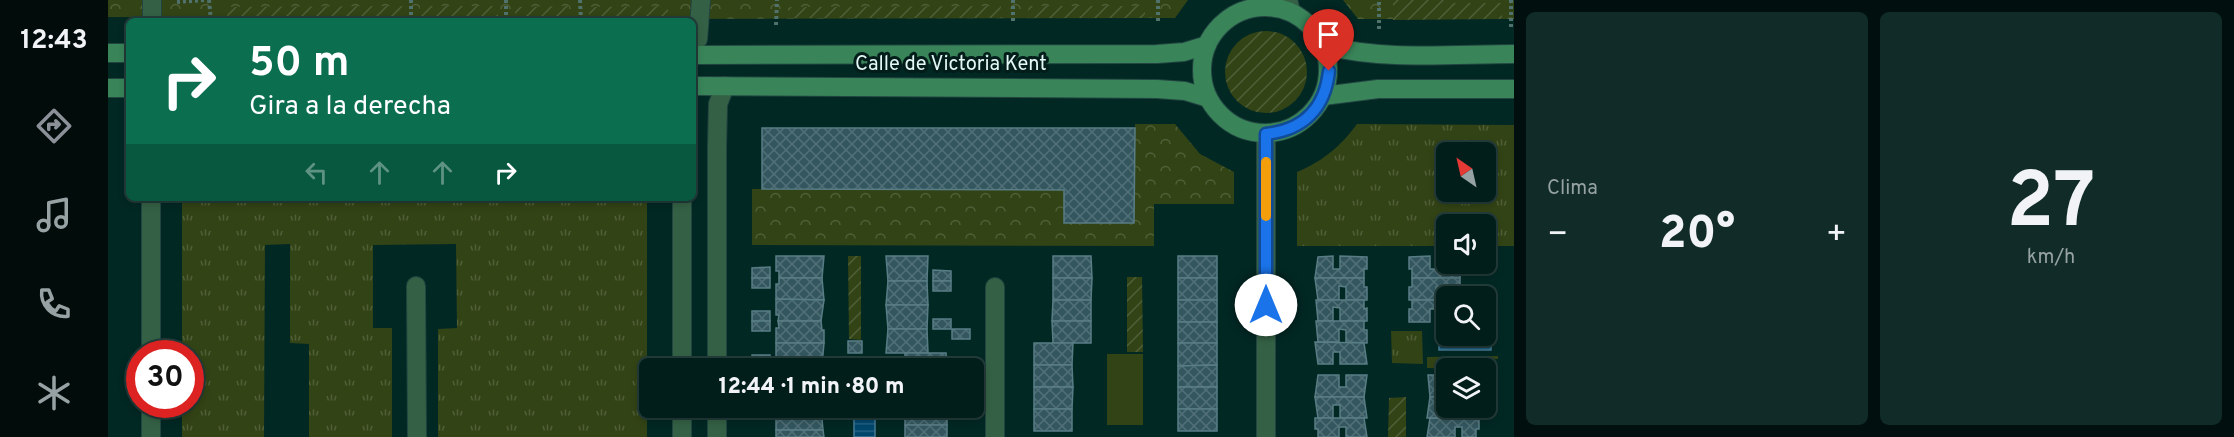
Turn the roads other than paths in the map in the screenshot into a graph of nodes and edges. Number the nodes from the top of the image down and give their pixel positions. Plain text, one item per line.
1 (152, 0) edge
2 (701, 0) edge
3 (1245, 5) edge
4 (1289, 6) edge
5 (152, 18) edge
6 (696, 41) edge
7 (1207, 45) junction
8 (1324, 45) junction
9 (108, 53) edge
10 (126, 53) edge
11 (1514, 54) edge
12 (696, 55) edge
13 (696, 86) edge
14 (724, 86) junction
15 (108, 88) edge
16 (126, 88) edge
17 (1514, 89) edge
18 (1323, 96) junction
19 (1208, 98) junction
20 (1266, 134) junction
21 (151, 201) edge
22 (682, 201) edge
23 (416, 286) dead end
24 (995, 287) dead end
25 (151, 340) edge
26 (682, 358) edge
27 (717, 358) edge
28 (151, 418) edge
29 (682, 418) edge
30 (717, 418) edge
31 (151, 437) edge
32 (417, 437) edge
33 (682, 437) edge
34 (717, 437) edge
35 (995, 437) edge
36 (1266, 437) edge

1 - 5 street
2 - 6 street
3 - 4 main road
3 - 7 main road
4 - 8 main road
7 - 12 main road, Calle de Victoria Kent
7 - 19 main road
8 - 11 main road
8 - 18 main road
9 - 10 main road
13 - 14 main road, Calle de Victoria Kent
14 - 19 main road, Calle de Victoria Kent
14 - 27 street
15 - 16 main road
17 - 18 main road
18 - 20 main road
19 - 20 main road
20 - 36 street
21 - 25 street
22 - 26 street
23 - 32 street
24 - 35 street
28 - 31 street
29 - 33 street
30 - 34 street

